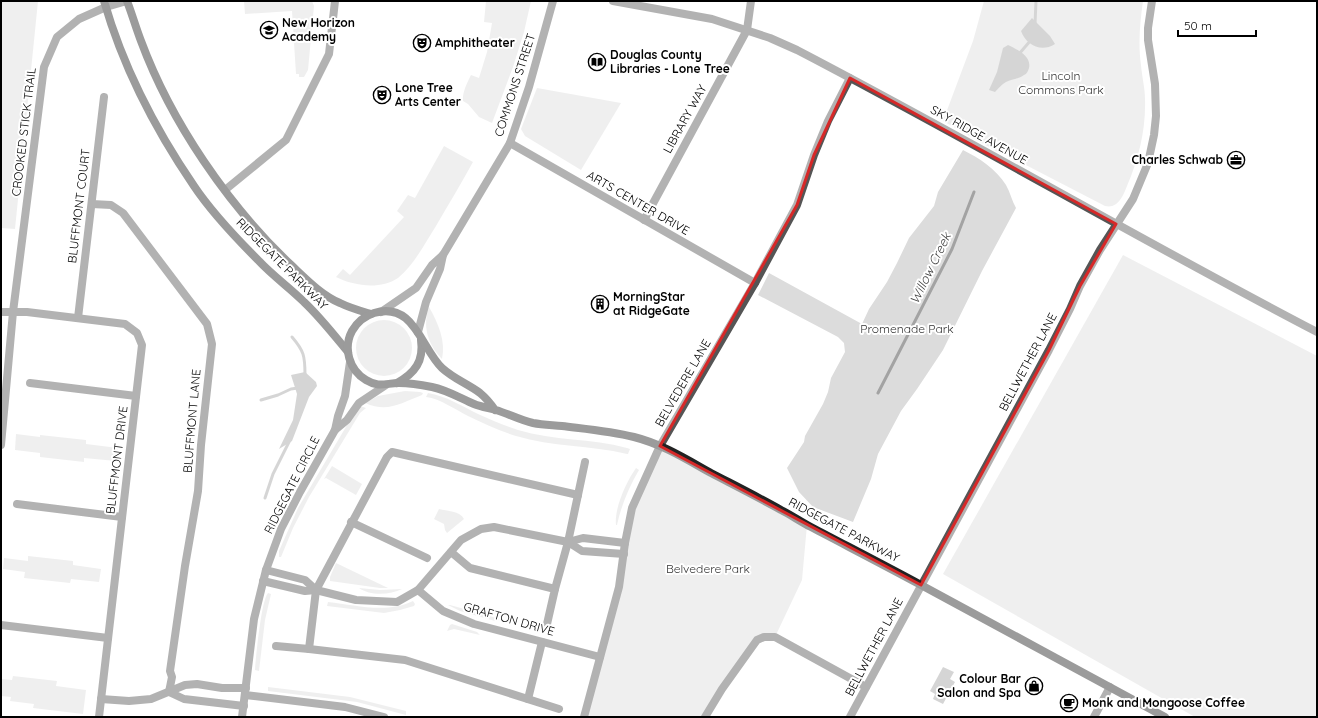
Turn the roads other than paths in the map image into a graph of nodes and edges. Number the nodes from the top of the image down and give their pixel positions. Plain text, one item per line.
1 (127, 1) edge
2 (335, 1) edge
3 (553, 1) edge
4 (613, 1) edge
5 (751, 1) edge
6 (1152, 1) edge
7 (105, 4) edge
8 (747, 30) junction
9 (850, 78) junction
10 (104, 97) dead end
11 (510, 143) junction
12 (225, 190) junction
13 (92, 204) junction
14 (644, 220) junction
15 (1116, 224) junction
16 (443, 255) junction
17 (755, 283) junction
18 (1, 312) edge
19 (13, 312) junction
20 (381, 312) junction
21 (371, 314) junction
22 (78, 318) junction
23 (1317, 332) edge
24 (419, 335) junction
25 (348, 352) junction
26 (350, 362) junction
27 (30, 383) dead end
28 (397, 383) junction
29 (386, 385) junction
30 (136, 396) junction
31 (495, 410) junction
32 (335, 430) junction
33 (1, 445) edge
34 (660, 446) junction
35 (585, 462) dead end
36 (578, 495) junction
37 (17, 504) dead end
38 (122, 517) junction
39 (352, 522) junction
40 (568, 542) junction
41 (625, 543) junction
42 (451, 552) junction
43 (624, 554) junction
44 (427, 558) dead end
45 (266, 570) junction
46 (263, 581) junction
47 (921, 585) junction
48 (555, 589) junction
49 (316, 590) junction
50 (418, 590) junction
51 (547, 624) dead end
52 (1, 626) edge
53 (108, 638) junction
54 (542, 642) junction
55 (276, 646) dead end
56 (309, 649) junction
57 (600, 657) junction
58 (866, 687) junction
59 (1110, 687) junction
60 (169, 692) junction
61 (245, 692) junction
62 (101, 699) junction
63 (528, 699) junction
64 (244, 706) junction
65 (559, 709) dead end
66 (99, 717) edge
67 (242, 717) edge
68 (384, 717) edge
69 (584, 717) edge
70 (705, 717) edge
71 (850, 717) edge
72 (1094, 717) edge
73 (1165, 717) edge

1 - 7 street, CROOKED STICK TRAIL
1 - 12 main road, RIDGEGATE PARKWAY
2 - 12 street
3 - 11 street, COMMONS STREET
4 - 8 street, SKY RIDGE AVENUE
5 - 8 street
6 - 15 street, BELLWETHER LANE
7 - 19 street, CROOKED STICK TRAIL
7 - 25 main road, RIDGEGATE PARKWAY
8 - 9 street, SKY RIDGE AVENUE
8 - 14 street, LIBRARY WAY
9 - 15 street, SKY RIDGE AVENUE
9 - 17 street, BELVEDERE LANE
10 - 13 street, BLUFFMONT COURT
11 - 14 street, ARTS CENTER DRIVE
11 - 16 street, COMMONS STREET
12 - 21 main road, RIDGEGATE PARKWAY
13 - 22 street, BLUFFMONT COURT
13 - 60 street, BLUFFMONT LANE
14 - 17 street, ARTS CENTER DRIVE
15 - 23 street, SKY RIDGE AVENUE
15 - 47 street, BELLWETHER LANE
16 - 20 street, COMMONS STREET
16 - 24 street, COMMONS STREET
17 - 34 street, BELVEDERE LANE
18 - 19 street
19 - 22 street, BLUFFMONT DRIVE
19 - 33 street, CROOKED STICK TRAIL
20 - 21 main road, RIDGEGATE PARKWAY
20 - 24 main road, RIDGEGATE PARKWAY
21 - 25 main road, RIDGEGATE PARKWAY
22 - 30 street, BLUFFMONT DRIVE
24 - 28 main road, RIDGEGATE PARKWAY
24 - 31 main road, RIDGEGATE PARKWAY
25 - 26 main road, RIDGEGATE PARKWAY
26 - 29 main road, RIDGEGATE PARKWAY
26 - 32 street, RIDGEGATE CIRCLE
27 - 30 street
28 - 29 main road, RIDGEGATE PARKWAY
28 - 31 main road, RIDGEGATE PARKWAY
29 - 32 street, RIDGEGATE CIRCLE
30 - 38 street, BLUFFMONT DRIVE
31 - 34 main road, RIDGEGATE PARKWAY
32 - 45 street, RIDGEGATE CIRCLE
34 - 41 street, BELVEDERE LANE
34 - 47 main road, RIDGEGATE PARKWAY
35 - 36 street
36 - 39 street
36 - 40 street
37 - 38 street
38 - 53 street, BLUFFMONT DRIVE
39 - 44 street
39 - 49 street
40 - 41 street
40 - 42 street
40 - 43 street
40 - 48 street
41 - 43 street, BELVEDERE LANE
42 - 48 street
42 - 50 street
43 - 57 street, BELVEDERE LANE
45 - 46 street, RIDGEGATE CIRCLE
45 - 49 street
46 - 49 street
46 - 61 street, RIDGEGATE CIRCLE
47 - 58 street, BELLWETHER LANE
47 - 59 main road, RIDGEGATE PARKWAY
48 - 51 street
49 - 50 street
49 - 56 street
50 - 54 street, GRAFTON DRIVE
52 - 53 street
53 - 62 street, BLUFFMONT DRIVE
54 - 57 street, GRAFTON DRIVE
54 - 63 street
55 - 56 street
56 - 63 street
57 - 69 street, BELVEDERE LANE
58 - 70 street
58 - 71 street, BELLWETHER LANE
59 - 72 street
59 - 73 main road, RIDGEGATE PARKWAY
60 - 61 street
60 - 62 street
60 - 64 street
61 - 64 street, RIDGEGATE CIRCLE
61 - 68 street
62 - 66 street, BLUFFMONT DRIVE
63 - 65 street
64 - 67 street, RIDGEGATE CIRCLE

